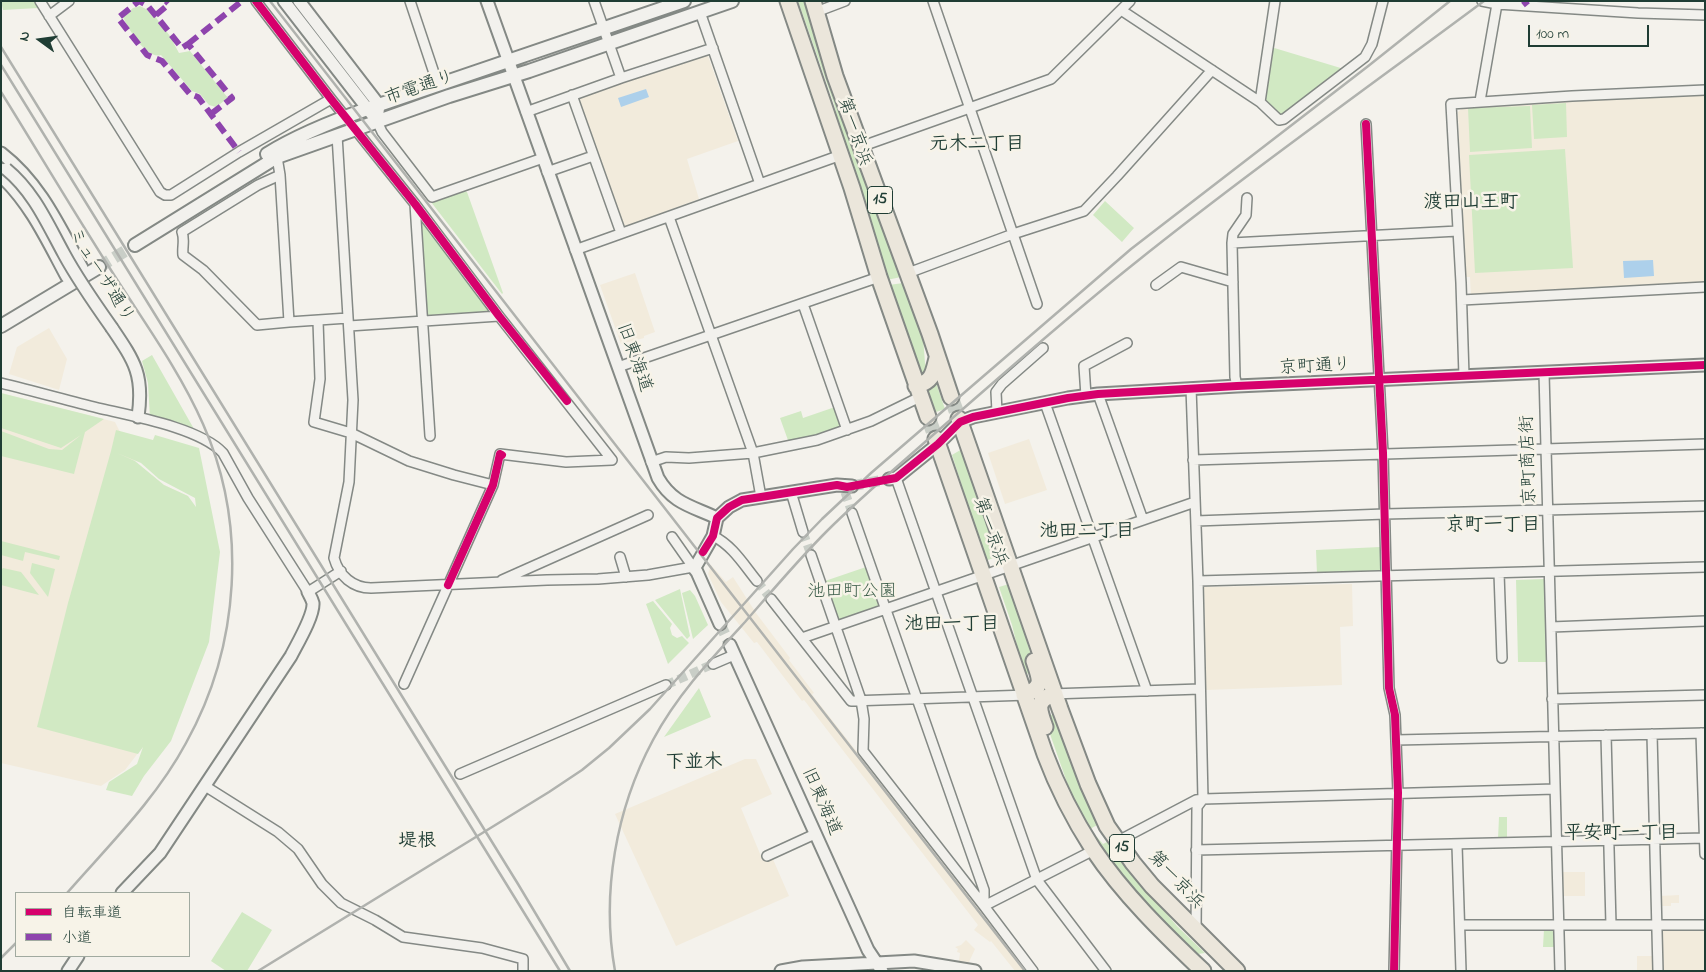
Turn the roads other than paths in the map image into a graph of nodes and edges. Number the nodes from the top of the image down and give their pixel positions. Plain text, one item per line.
1 (40, 1) edge
2 (69, 1) edge
3 (256, 1) edge
4 (284, 1) edge
5 (299, 1) edge
6 (410, 1) edge
7 (487, 1) edge
8 (594, 1) edge
9 (684, 1) edge
10 (732, 1) edge
11 (788, 1) edge
12 (845, 1) edge
13 (933, 1) edge
14 (1130, 1) edge
15 (1276, 1) edge
16 (1383, 1) edge
17 (1482, 1) edge
18 (1497, 4) junction
19 (1568, 4) edge
20 (814, 7) edge
21 (1121, 10) junction
22 (700, 12) junction
23 (1705, 15) edge
24 (49, 16) junction
25 (604, 28) junction
26 (609, 43) junction
27 (713, 48) junction
28 (511, 69) junction
29 (1212, 70) junction
30 (621, 78) junction
31 (438, 85) junction
32 (1705, 90) edge
33 (572, 95) junction
34 (331, 99) junction
35 (1480, 101) junction
36 (1260, 102) junction
37 (366, 106) junction
38 (971, 108) junction
39 (526, 112) junction
40 (346, 117) junction
41 (377, 122) junction
42 (1366, 124) dead end
43 (355, 129) junction
44 (336, 136) junction
45 (860, 146) junction
46 (1, 153) edge
47 (593, 156) junction
48 (841, 156) junction
49 (278, 157) junction
50 (542, 158) junction
51 (3, 170) edge
52 (547, 172) junction
53 (280, 175) junction
54 (760, 184) junction
55 (1247, 198) dead end
56 (415, 204) junction
57 (670, 217) junction
58 (1458, 231) junction
59 (621, 233) junction
60 (1013, 234) junction
61 (1372, 236) junction
62 (1232, 243) junction
63 (575, 250) junction
64 (82, 268) junction
65 (908, 273) junction
66 (879, 276) junction
67 (67, 277) junction
68 (1233, 282) junction
69 (1156, 285) dead end
70 (1705, 287) edge
71 (1462, 300) junction
72 (804, 304) junction
73 (1037, 304) dead end
74 (1, 316) edge
75 (499, 316) junction
76 (318, 321) junction
77 (289, 322) junction
78 (348, 322) junction
79 (423, 322) junction
80 (1, 326) edge
81 (711, 335) junction
82 (1127, 343) dead end
83 (1043, 348) dead end
84 (937, 358) junction
85 (1705, 366) edge
86 (618, 368) junction
87 (1544, 373) junction
88 (1464, 376) junction
89 (1, 378) edge
90 (1380, 380) junction
91 (1, 383) edge
92 (11, 386) junction
93 (1237, 386) junction
94 (1191, 388) junction
95 (918, 391) junction
96 (1092, 395) junction
97 (951, 397) tunnel mouth
98 (1045, 403) junction
99 (997, 412) junction
100 (928, 417) tunnel mouth
101 (138, 418) junction
102 (960, 420) junction
103 (848, 430) junction
104 (351, 434) junction
105 (430, 436) dead end
106 (937, 442) junction
107 (1705, 444) edge
108 (1546, 449) junction
109 (753, 453) junction
110 (1383, 453) junction
111 (1193, 460) junction
112 (652, 462) junction
113 (893, 479) joint
114 (493, 485) junction
115 (846, 488) tunnel mouth
116 (791, 492) junction
117 (761, 497) junction
118 (1195, 502) junction
119 (1705, 506) edge
120 (1548, 510) junction
121 (852, 513) tunnel mouth
122 (1385, 514) junction
123 (648, 515) dead end
124 (717, 518) junction
125 (1143, 520) junction
126 (1196, 521) junction
127 (803, 532) tunnel mouth
128 (713, 536) junction
129 (672, 537) dead end
130 (1093, 537) junction
131 (811, 554) tunnel mouth
132 (620, 557) dead end
133 (1010, 566) junction
134 (693, 567) junction
135 (1705, 567) edge
136 (341, 571) junction
137 (1500, 573) junction
138 (1550, 573) junction
139 (984, 575) junction
140 (626, 577) junction
141 (1386, 577) junction
142 (757, 581) tunnel mouth
143 (1198, 581) junction
144 (497, 583) junction
145 (448, 585) junction
146 (308, 592) junction
147 (936, 592) junction
148 (771, 598) tunnel mouth
149 (886, 609) junction
150 (1705, 621) edge
151 (720, 624) tunnel mouth
152 (836, 626) junction
153 (1551, 627) junction
154 (802, 638) junction
155 (732, 650) joint
156 (1502, 658) dead end
157 (713, 664) tunnel mouth
158 (404, 684) dead end
159 (666, 685) tunnel mouth
160 (1200, 689) junction
161 (1147, 691) junction
162 (1040, 695) junction
163 (1705, 695) edge
164 (973, 697) junction
165 (918, 698) junction
166 (1552, 698) junction
167 (861, 700) junction
168 (1703, 733) edge
169 (1652, 734) junction
170 (1606, 735) junction
171 (1554, 736) junction
172 (1396, 740) junction
173 (460, 774) dead end
174 (205, 786) junction
175 (1555, 789) junction
176 (1398, 793) junction
177 (1202, 799) junction
178 (815, 834) junction
179 (1704, 838) edge
180 (1655, 839) junction
181 (1608, 840) junction
182 (1118, 841) junction
183 (1556, 842) junction
184 (1457, 845) junction
185 (1397, 846) junction
186 (1094, 850) junction
187 (1196, 850) junction
188 (1705, 854) edge
189 (767, 856) dead end
190 (1037, 880) junction
191 (123, 892) edge
192 (984, 906) junction
193 (1558, 924) junction
194 (1657, 924) junction
195 (1460, 925) junction
196 (1611, 925) junction
197 (1705, 925) edge
198 (1196, 931) junction
199 (77, 957) edge
200 (880, 967) edge
201 (834, 968) edge
202 (68, 971) edge
203 (523, 971) edge
204 (781, 971) edge
205 (975, 971) edge
206 (1033, 971) edge
207 (1106, 971) edge
208 (1203, 971) edge
209 (1237, 971) edge
210 (1394, 971) edge
211 (1461, 971) edge
212 (1560, 971) edge
213 (1658, 971) edge

1 - 24 street
2 - 24 street
3 - 34 street
4 - 37 street
5 - 37 street
6 - 31 street
7 - 28 street, 旧東海道
8 - 25 street
9 - 25 main road, 市電通り
10 - 22 main road, 市電通り
11 - 48 highway, 第一京浜 / 15
12 - 20 street
13 - 38 street
14 - 21 street
15 - 36 street
16 - 36 street
17 - 18 street
18 - 19 street
18 - 35 street
19 - 23 street
20 - 45 highway, 第一京浜 / 15
21 - 29 street
21 - 38 street
22 - 26 main road, 市電通り
22 - 27 street
24 - 34 street
25 - 26 street
25 - 28 main road, 市電通り
26 - 28 main road, 市電通り
26 - 30 street
27 - 30 street
27 - 54 street
28 - 31 main road, 市電通り
28 - 39 street, 旧東海道
28 - 41 main road, 市電通り
29 - 36 street
29 - 60 street
30 - 33 street
31 - 37 main road, 市電通り
32 - 35 street
33 - 39 street
33 - 47 street
34 - 40 street
35 - 58 street
37 - 40 main road, 市電通り
37 - 41 street
38 - 45 street
38 - 60 street
39 - 50 street, 旧東海道
40 - 43 street
40 - 49 main road, 市電通り
41 - 43 main road, 市電通り
41 - 50 street
42 - 61 street
43 - 44 main road, 市電通り
43 - 56 street
44 - 49 main road, 市電通り
44 - 78 street
45 - 65 highway, 第一京浜 / 15
46 - 64 street
47 - 52 street
47 - 59 street
48 - 54 street
48 - 66 highway, 第一京浜 / 15
49 - 53 street
50 - 52 street, 旧東海道
51 - 67 street
51 - 101 street, ミューザ通り, bridge
52 - 63 street, 旧東海道
53 - 77 street
53 - 77 street
54 - 57 street
55 - 62 street
56 - 75 street
56 - 79 street
57 - 59 street
57 - 81 street
58 - 61 street
58 - 71 street
59 - 63 street
60 - 65 street
60 - 73 street
61 - 62 street
61 - 90 street
62 - 68 street
63 - 86 street, 旧東海道
64 - 67 main road
64 - 80 main road
65 - 84 highway, 第一京浜 / 15
66 - 72 street
66 - 95 highway, 第一京浜 / 15
67 - 74 main road
68 - 69 street
68 - 93 street
70 - 71 street
71 - 88 street
72 - 81 street
72 - 103 street
75 - 79 street
75 - 114 street
76 - 77 street
76 - 78 street
76 - 104 street
78 - 79 street
78 - 104 street
79 - 105 street
81 - 86 street
81 - 109 street
82 - 96 street
83 - 99 street
84 - 95 highway
84 - 97 highway, 第一京浜 / 15
85 - 87 street, 京町通り
86 - 112 street, 旧東海道
87 - 88 street, 京町通り
87 - 108 street, 京町商店街
88 - 90 street, 京町通り
89 - 92 street
90 - 93 street, 京町通り
90 - 110 street
91 - 92 street
92 - 101 street
93 - 94 street, 京町通り
94 - 96 street, 京町通り
94 - 111 street
95 - 100 highway, 第一京浜 / 15
95 - 103 street
96 - 98 street, 京町通り
96 - 125 street
98 - 99 street, 京町通り
98 - 130 street
99 - 102 street, 京町通り
101 - 146 street
102 - 106 street, 京町通り
102 - 133 highway, 第一京浜 / 15
103 - 109 street
104 - 114 street
104 - 136 street
106 - 113 street, 京町通り
106 - 139 highway, 第一京浜 / 15
107 - 108 street
108 - 110 street
108 - 120 street, 京町商店街
109 - 112 street
109 - 117 street
110 - 111 street
110 - 122 street
111 - 118 street
112 - 124 street, 旧東海道
113 - 147 street
114 - 145 street
115 - 116 street
116 - 117 street
116 - 127 street
117 - 124 street
118 - 125 street
118 - 126 street
119 - 120 street
120 - 122 street
120 - 138 street, 京町商店街
121 - 149 street
122 - 126 street
122 - 141 street
123 - 144 street
124 - 128 street
125 - 130 street
126 - 143 street
128 - 134 street
128 - 142 street
129 - 134 street
130 - 133 street
130 - 161 street
131 - 152 street
132 - 140 street
133 - 139 street
133 - 162 highway, 第一京浜 / 15
134 - 140 street
134 - 151 street
135 - 138 street
136 - 145 street
136 - 146 street
137 - 138 street
137 - 141 street
137 - 156 street
138 - 153 street, 京町商店街
139 - 147 street
139 - 162 highway, 第一京浜 / 15
140 - 144 street
141 - 143 street
141 - 172 street
143 - 160 street
144 - 145 street
145 - 158 street
146 - 174 street
147 - 149 street
147 - 164 street
148 - 154 street
149 - 152 street
149 - 165 street
150 - 153 street
152 - 154 street
152 - 167 street
153 - 166 street, 京町商店街
154 - 167 street
155 - 157 street
155 - 178 street, 旧東海道
159 - 173 street
160 - 161 street
160 - 177 street
161 - 162 street
162 - 164 street
162 - 182 highway, 第一京浜 / 15
162 - 186 highway, 第一京浜 / 15
163 - 166 street
164 - 165 street
164 - 190 street
165 - 167 street
165 - 192 street
166 - 171 street, 京町商店街
167 - 192 street
168 - 169 street
168 - 179 street
169 - 170 street
169 - 180 street
170 - 171 street
170 - 181 street
171 - 172 street
171 - 175 street, 京町商店街
172 - 176 street
174 - 191 street
174 - 203 street
175 - 176 street
175 - 183 street, 京町商店街
176 - 177 street
176 - 185 street
177 - 182 street
177 - 187 street
178 - 189 street
178 - 200 street, 旧東海道
179 - 180 street
179 - 188 street
180 - 181 street
180 - 194 street
181 - 183 street
181 - 196 street
182 - 198 highway, 第一京浜 / 15
183 - 184 street
183 - 193 street, 京町商店街
184 - 185 street
184 - 195 street
185 - 187 street
185 - 210 street
186 - 190 street
186 - 208 highway, 第一京浜 / 15
187 - 198 street
190 - 192 street
190 - 207 street
192 - 206 street
193 - 195 street
193 - 196 street
193 - 212 street, 京町商店街
194 - 196 street
194 - 197 street
194 - 213 street
195 - 211 street
198 - 209 highway, 第一京浜 / 15
199 - 202 street
200 - 201 street
200 - 205 street
201 - 204 street

